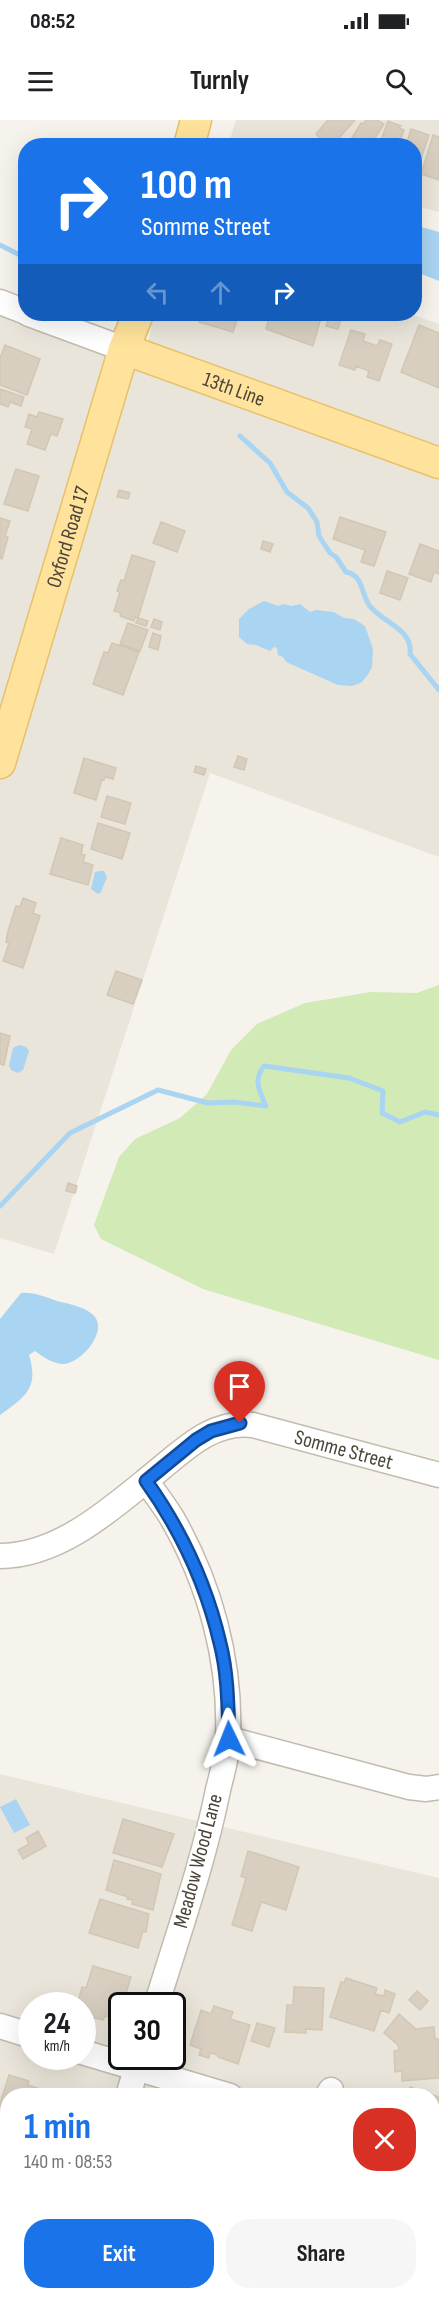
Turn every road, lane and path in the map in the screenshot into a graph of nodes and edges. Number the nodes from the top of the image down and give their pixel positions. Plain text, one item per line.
1 (196, 120) edge
2 (191, 138) edge
3 (0, 302) edge
4 (18, 309) edge
5 (49, 321) edge
6 (135, 321) edge
7 (124, 349) junction
8 (439, 463) edge
9 (0, 763) edge
10 (439, 1475) edge
11 (146, 1481) junction
12 (0, 1556) edge
13 (229, 1739) junction
14 (439, 1787) edge
15 (160, 1992) edge
16 (0, 2026) edge
17 (18, 2032) edge
18 (136, 2070) edge
19 (158, 2070) edge
20 (130, 2088) edge
21 (208, 2088) edge

1 - 2 main road
3 - 4 street, 13th Line
5 - 7 street, 13th Line
6 - 7 main road, Oxford Road 17
7 - 8 main road, 13th Line
7 - 9 main road, Oxford Road 17
10 - 11 street, Somme Street
11 - 12 street, Somme Street
11 - 13 street, Meadow Wood Lane
13 - 14 street
13 - 15 street, Meadow Wood Lane
16 - 17 street
18 - 20 street
19 - 21 street

